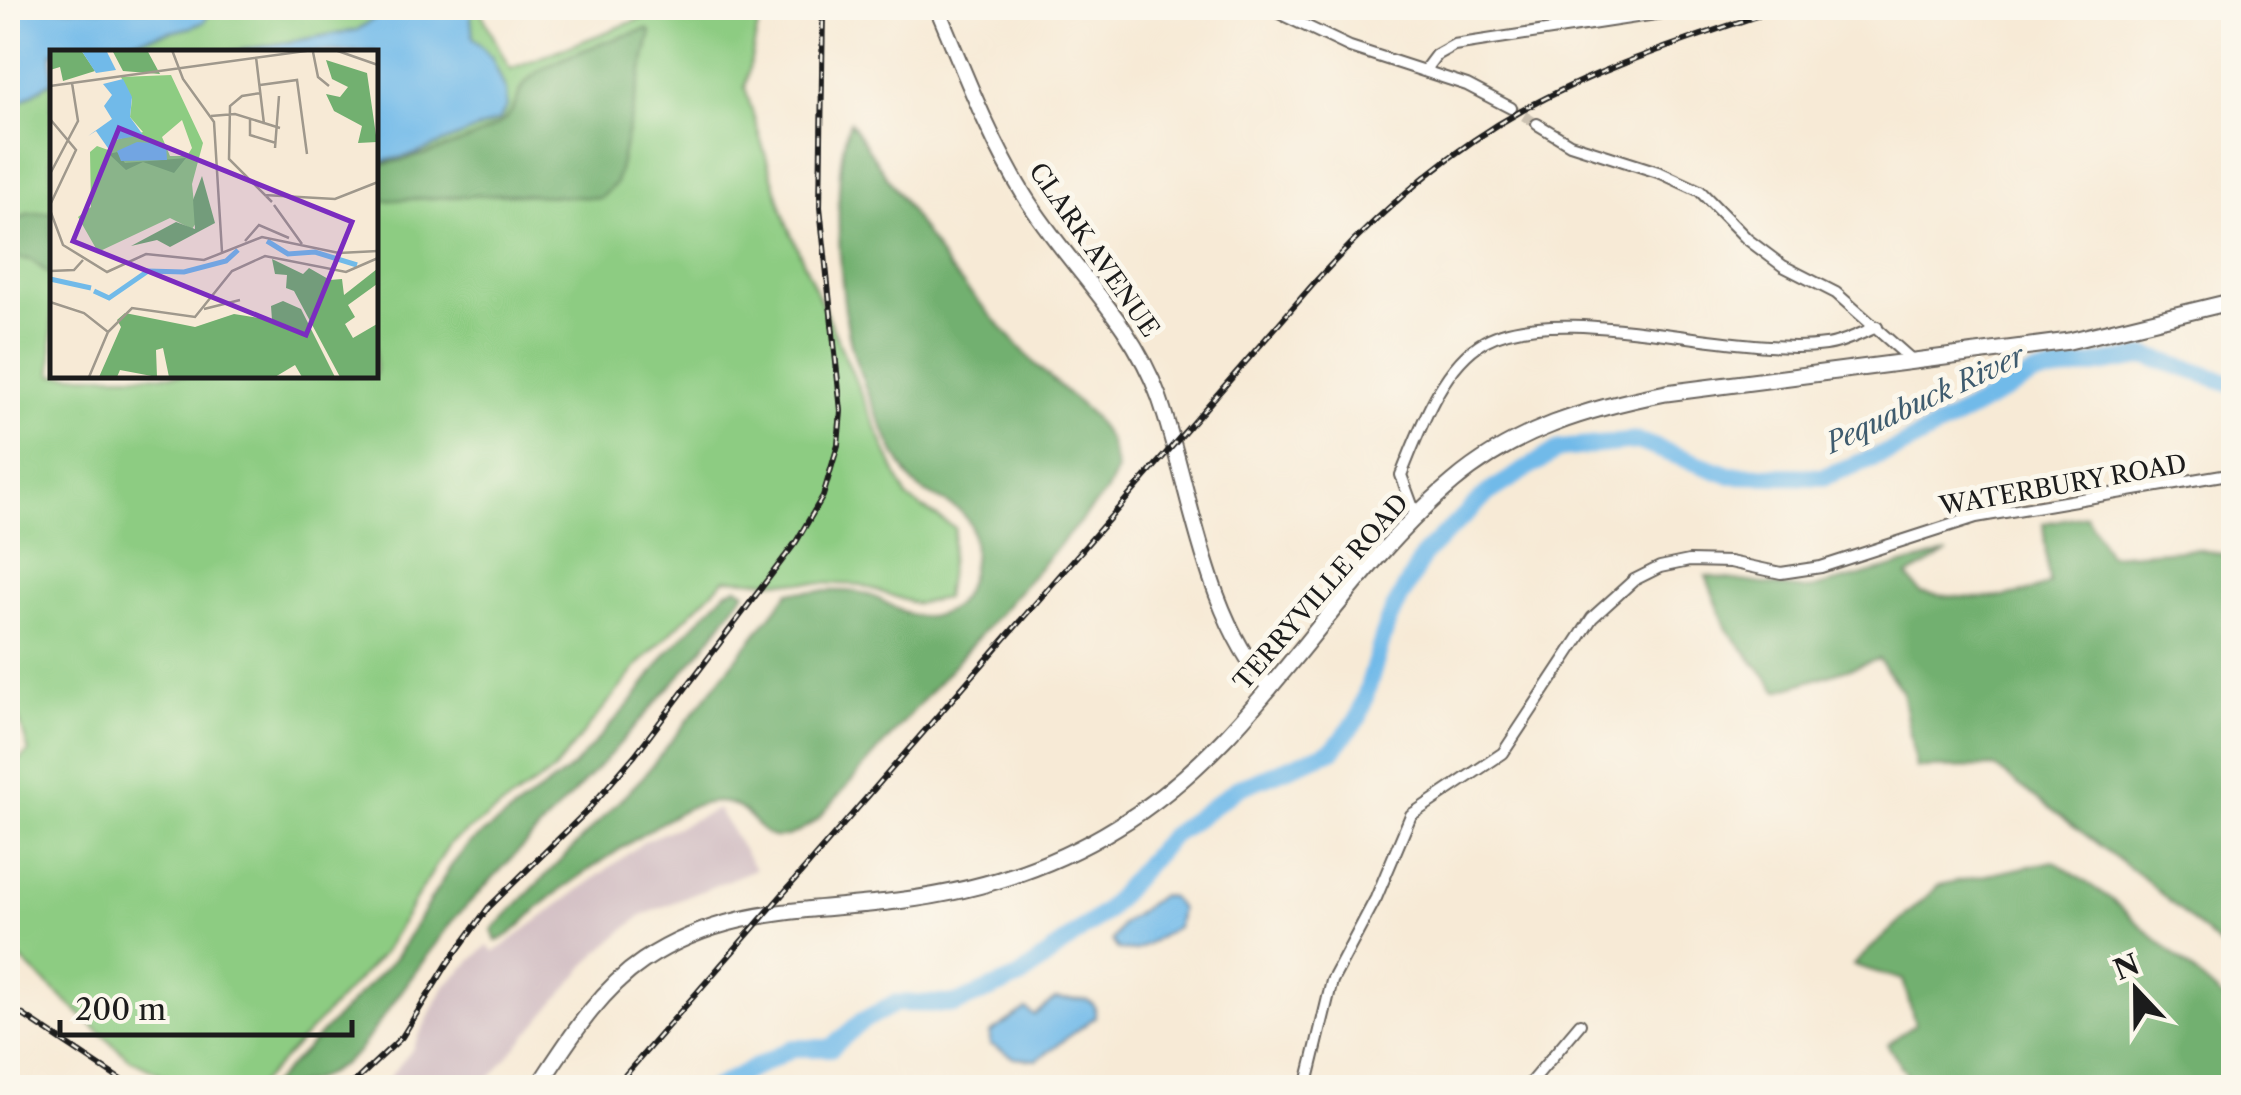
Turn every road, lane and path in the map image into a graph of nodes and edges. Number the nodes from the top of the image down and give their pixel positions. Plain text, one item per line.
1 (937, 8) edge
2 (1268, 8) edge
3 (1695, 8) edge
4 (1424, 71) junction
5 (1511, 108) tunnel mouth
6 (1537, 124) tunnel mouth
7 (2234, 300) edge
8 (1877, 327) junction
9 (1914, 361) junction
10 (2234, 473) edge
11 (1416, 516) junction
12 (1270, 688) junction
13 (1580, 1024) dead end
14 (537, 1088) edge
15 (1306, 1088) edge
16 (1526, 1088) edge

1 - 12 main road, CLARK AVENUE
2 - 4 street
3 - 4 street
4 - 5 street
6 - 8 street
7 - 9 highway, TERRYVILLE ROAD
8 - 9 street
8 - 11 street
9 - 11 highway, TERRYVILLE ROAD
10 - 15 street, WATERBURY ROAD
11 - 12 highway, TERRYVILLE ROAD
12 - 14 highway, TERRYVILLE ROAD
13 - 16 street

